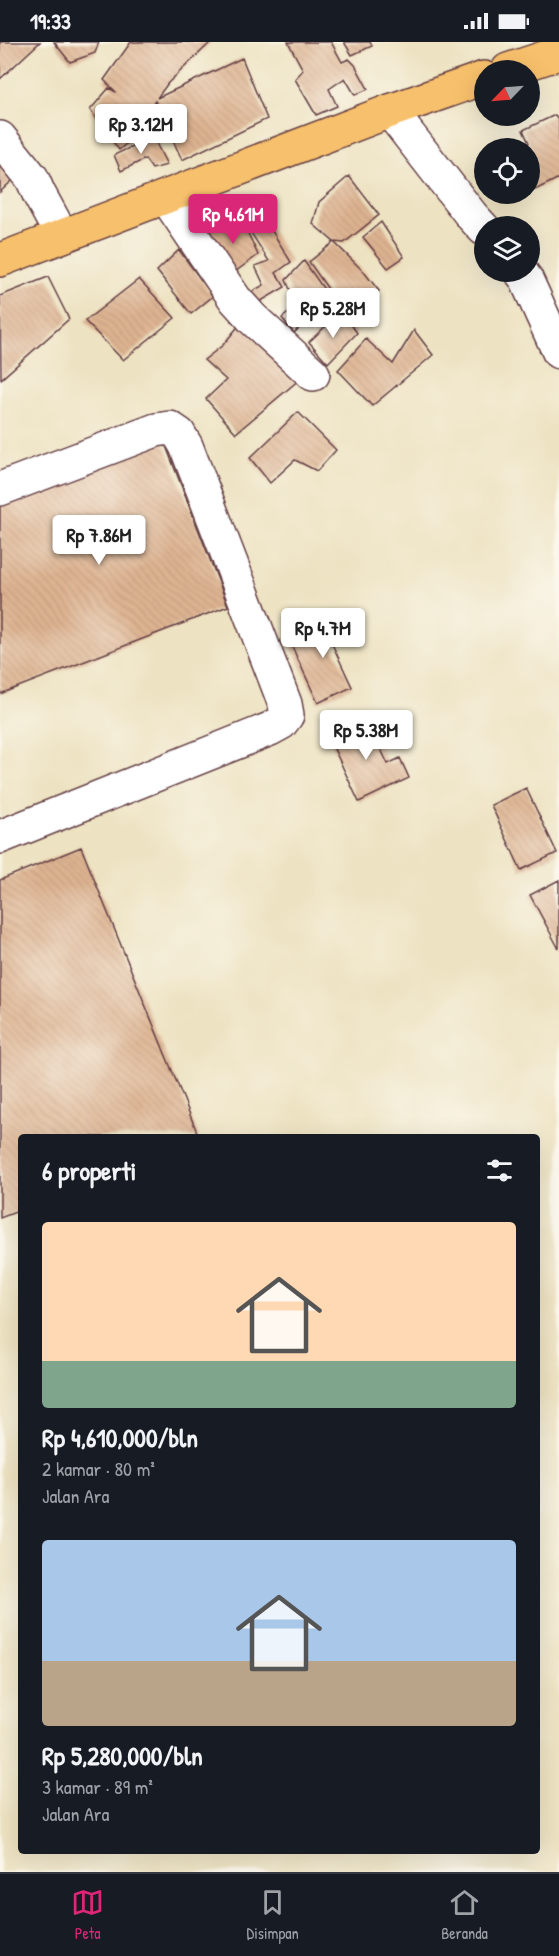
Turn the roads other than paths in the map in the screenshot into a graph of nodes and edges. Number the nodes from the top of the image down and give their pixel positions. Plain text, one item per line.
1 (559, 53) edge
2 (538, 60) edge
3 (474, 82) edge
4 (390, 111) junction
5 (0, 138) edge
6 (166, 197) junction
7 (474, 218) edge
8 (52, 219) junction
9 (0, 260) edge
10 (527, 282) edge
11 (559, 352) edge
12 (313, 374) dead end
13 (0, 489) edge
14 (0, 837) edge

1 - 2 main road
3 - 4 main road
4 - 6 main road
4 - 7 street
5 - 8 street
6 - 8 main road
6 - 12 street
8 - 9 main road
10 - 11 street
13 - 14 street

